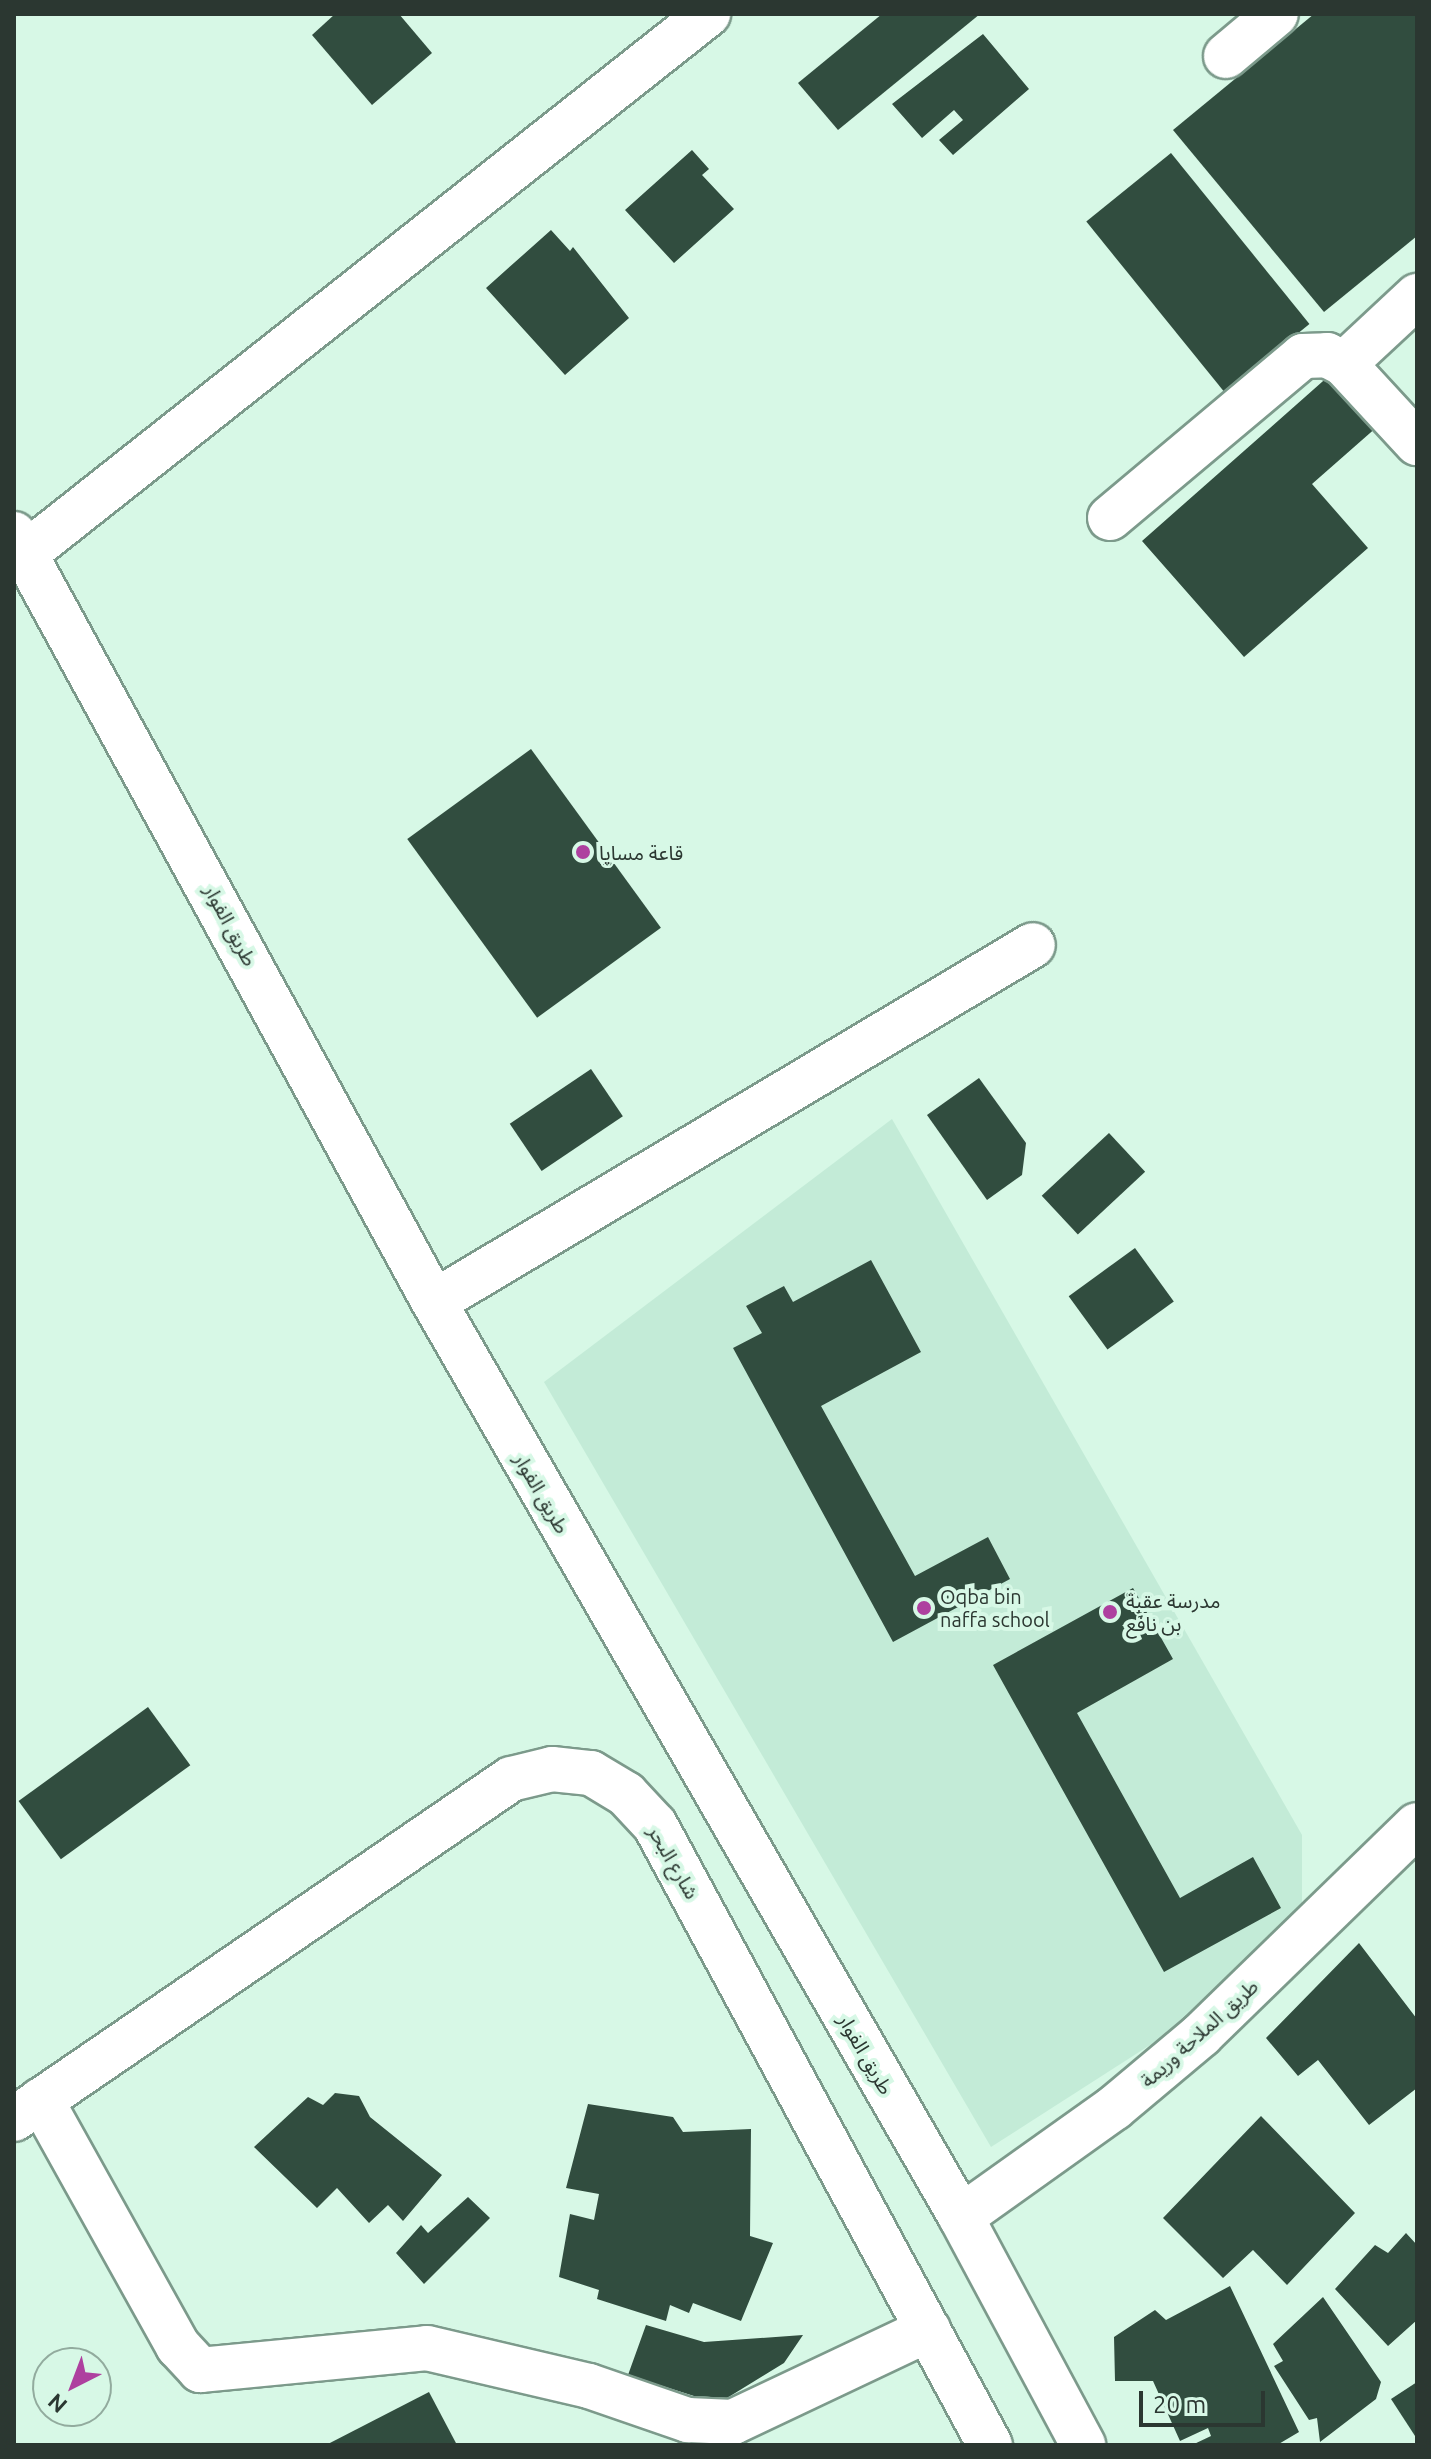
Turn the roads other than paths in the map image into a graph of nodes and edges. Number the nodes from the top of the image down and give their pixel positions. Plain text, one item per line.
1 (708, 14) edge
2 (1276, 14) edge
3 (1226, 56) dead end
4 (1417, 296) edge
5 (1344, 364) junction
6 (1417, 443) edge
7 (1110, 518) dead end
8 (19, 544) edge
9 (1033, 945) dead end
10 (434, 1302) junction
11 (1417, 1825) edge
12 (27, 2110) edge
13 (961, 2217) junction
14 (928, 2330) junction
15 (990, 2445) edge
16 (1083, 2445) edge

1 - 8 street
2 - 3 street
4 - 5 street
5 - 6 street
5 - 7 street
8 - 10 street, طريق الفوار
9 - 10 street
10 - 13 street, طريق الفوار
11 - 13 street, طريق الملاحة وريمة
12 - 14 street
12 - 14 street, شارع البحر
13 - 16 street, طريق الفوار
14 - 15 street, شارع البحر

